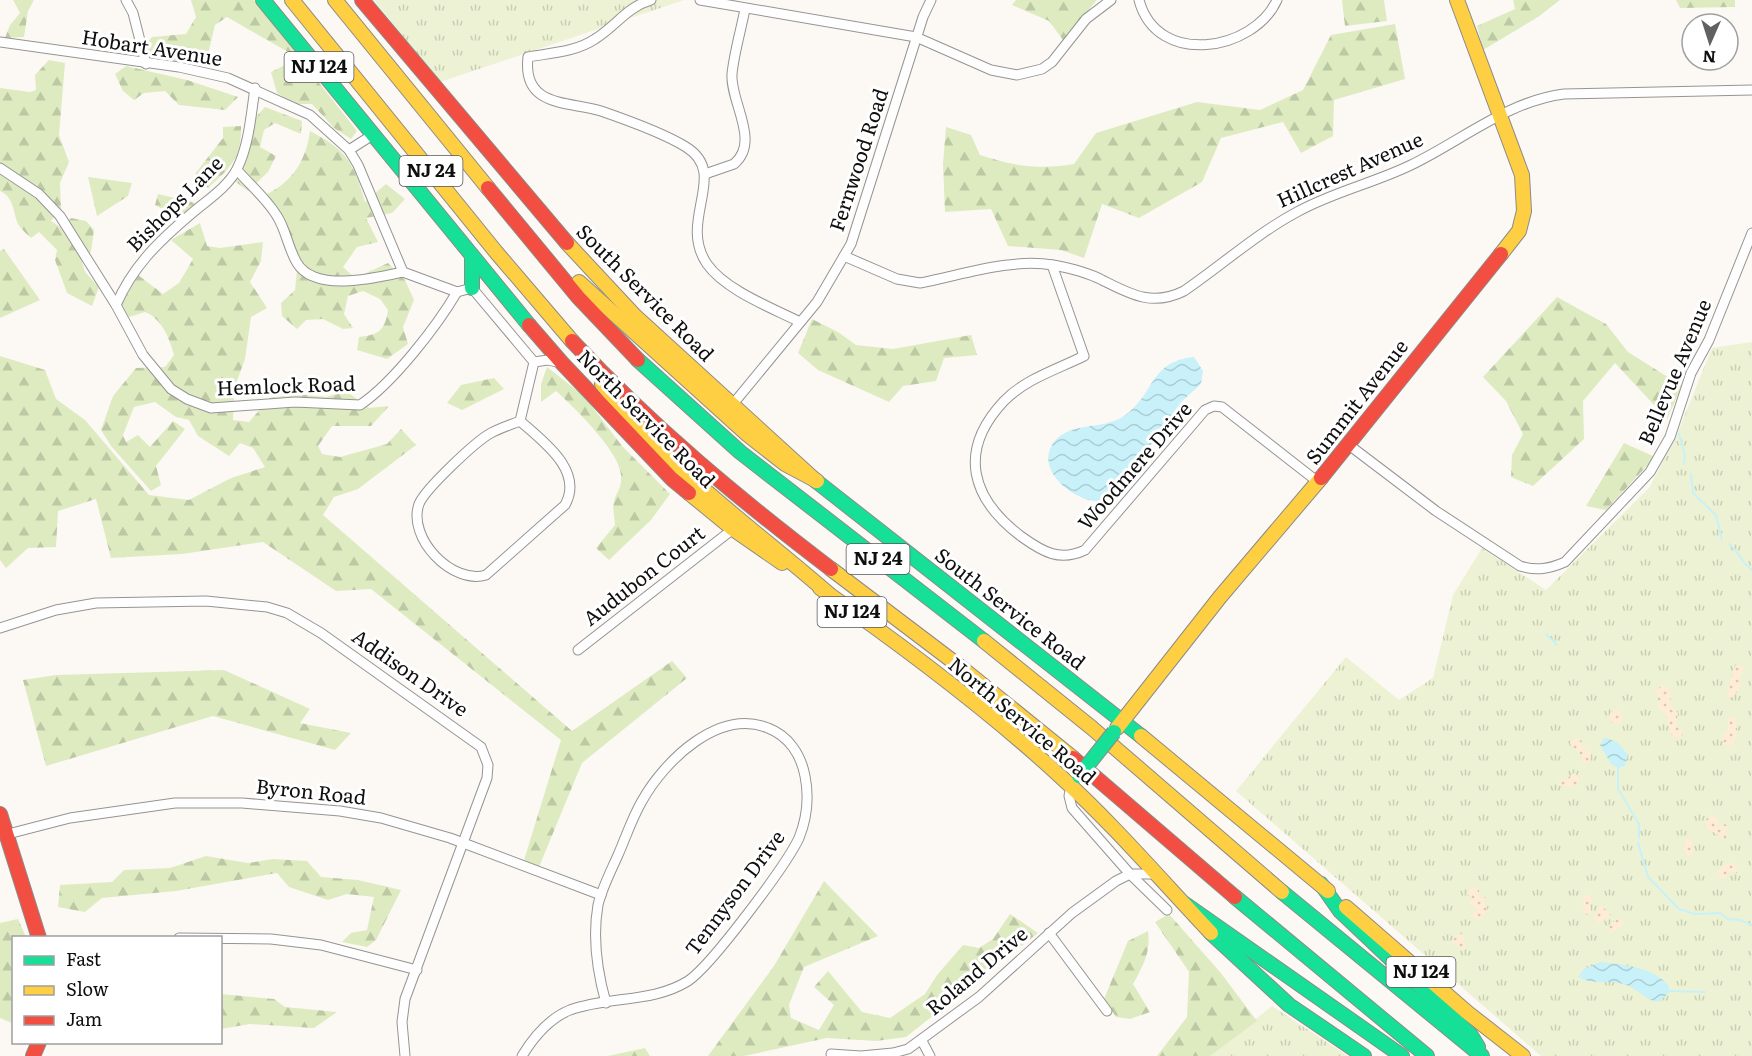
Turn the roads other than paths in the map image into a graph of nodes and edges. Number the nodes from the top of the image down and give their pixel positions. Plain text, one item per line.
1 (126, 0) edge
2 (264, 0) edge
3 (291, 0) edge
4 (335, 0) edge
5 (362, 0) edge
6 (651, 0) edge
7 (700, 0) edge
8 (931, 0) edge
9 (1111, 0) edge
10 (1140, 0) edge
11 (1277, 0) edge
12 (1457, 0) edge
13 (745, 9) junction
14 (917, 38) junction
15 (0, 42) edge
16 (146, 64) junction
17 (255, 88) junction
18 (1752, 90) edge
19 (1500, 116) junction
20 (374, 134) junction
21 (349, 150) junction
22 (0, 168) edge
23 (237, 170) junction
24 (705, 174) junction
25 (498, 200) junction
26 (1752, 232) edge
27 (844, 256) junction
28 (472, 257) junction
29 (1052, 265) junction
30 (403, 272) junction
31 (472, 288) junction
32 (457, 292) junction
33 (116, 305) junction
34 (800, 322) junction
35 (572, 342) junction
36 (534, 362) junction
37 (562, 363) junction
38 (733, 404) junction
39 (520, 421) junction
40 (1349, 444) junction
41 (817, 481) junction
42 (1318, 483) junction
43 (733, 529) junction
44 (830, 595) junction
45 (0, 628) edge
46 (578, 650) dead end
47 (1123, 721) junction
48 (1075, 781) junction
49 (0, 814) edge
50 (8, 834) junction
51 (465, 844) junction
52 (1130, 874) junction
53 (1158, 874) junction
54 (1321, 884) junction
55 (601, 895) junction
56 (1185, 904) junction
57 (1167, 910) dead end
58 (1049, 933) junction
59 (38, 936) edge
60 (222, 938) edge
61 (417, 970) junction
62 (606, 1003) junction
63 (1107, 1011) dead end
64 (922, 1041) junction
65 (831, 1054) dead end
66 (405, 1056) edge
67 (522, 1056) edge
68 (930, 1056) edge
69 (1364, 1056) edge
70 (1402, 1056) edge
71 (1426, 1056) edge
72 (1482, 1056) edge
73 (1523, 1056) edge

1 - 16 street
2 - 20 main road, North Service Road / NJ 124
3 - 35 main road, NJ 24
4 - 25 main road, NJ 24
5 - 38 main road, South Service Road / NJ 124
6 - 24 street
7 - 13 street
8 - 14 street, Fernwood Road
9 - 14 street
10 - 11 street
12 - 19 main road, Summit Avenue
13 - 14 street
13 - 24 street
14 - 27 street, Fernwood Road
15 - 16 street, Hobart Avenue
16 - 17 street, Hobart Avenue
17 - 21 street, Hobart Avenue
17 - 23 street, Bishops Lane
18 - 19 street, Hillcrest Avenue
19 - 29 street, Hillcrest Avenue
19 - 40 main road, Summit Avenue
20 - 21 street
20 - 28 main road, North Service Road / NJ 124
21 - 30 street
22 - 33 street, Hemlock Road
23 - 30 street
23 - 33 street, Bishops Lane
24 - 34 street
25 - 41 main road
25 - 72 main road, NJ 24
26 - 40 street, Bellevue Avenue
27 - 29 street, Hillcrest Avenue
27 - 34 street, Fernwood Road
28 - 31 main road
28 - 37 main road, North Service Road / NJ 124
29 - 42 street, Woodmere Drive
30 - 32 street
31 - 32 street
31 - 36 street
32 - 33 street, Hemlock Road
34 - 38 street, Fernwood Road
35 - 44 main road
35 - 71 main road, NJ 24
36 - 37 street
36 - 39 street
37 - 43 main road, North Service Road / NJ 124
38 - 41 main road, South Service Road / NJ 124
39 - 39 street
40 - 42 main road, Summit Avenue
41 - 47 main road, South Service Road / NJ 124
42 - 47 main road, Summit Avenue
43 - 44 main road, North Service Road / NJ 124
43 - 46 street, Audubon Court
44 - 48 main road, North Service Road / NJ 124
45 - 51 street, Addison Drive
47 - 48 main road, Summit Avenue, bridge
47 - 54 main road, South Service Road / NJ 124
48 - 52 street
48 - 53 main road, North Service Road / NJ 124
49 - 50 main road
50 - 51 street, Byron Road
50 - 59 main road
51 - 55 street, Byron Road
51 - 61 street, Addison Drive
52 - 53 street
52 - 57 street
52 - 58 street, Roland Drive
53 - 56 main road, North Service Road / NJ 124
54 - 72 main road
54 - 73 main road, South Service Road / NJ 124
55 - 62 street, Tennyson Drive
55 - 62 street, Tennyson Drive
56 - 69 main road, North Service Road / NJ 124
56 - 70 main road
58 - 63 street
58 - 64 street, Roland Drive
60 - 61 street
61 - 66 street, Addison Drive
62 - 67 street, Tennyson Drive
64 - 65 street, Roland Drive
64 - 68 street

